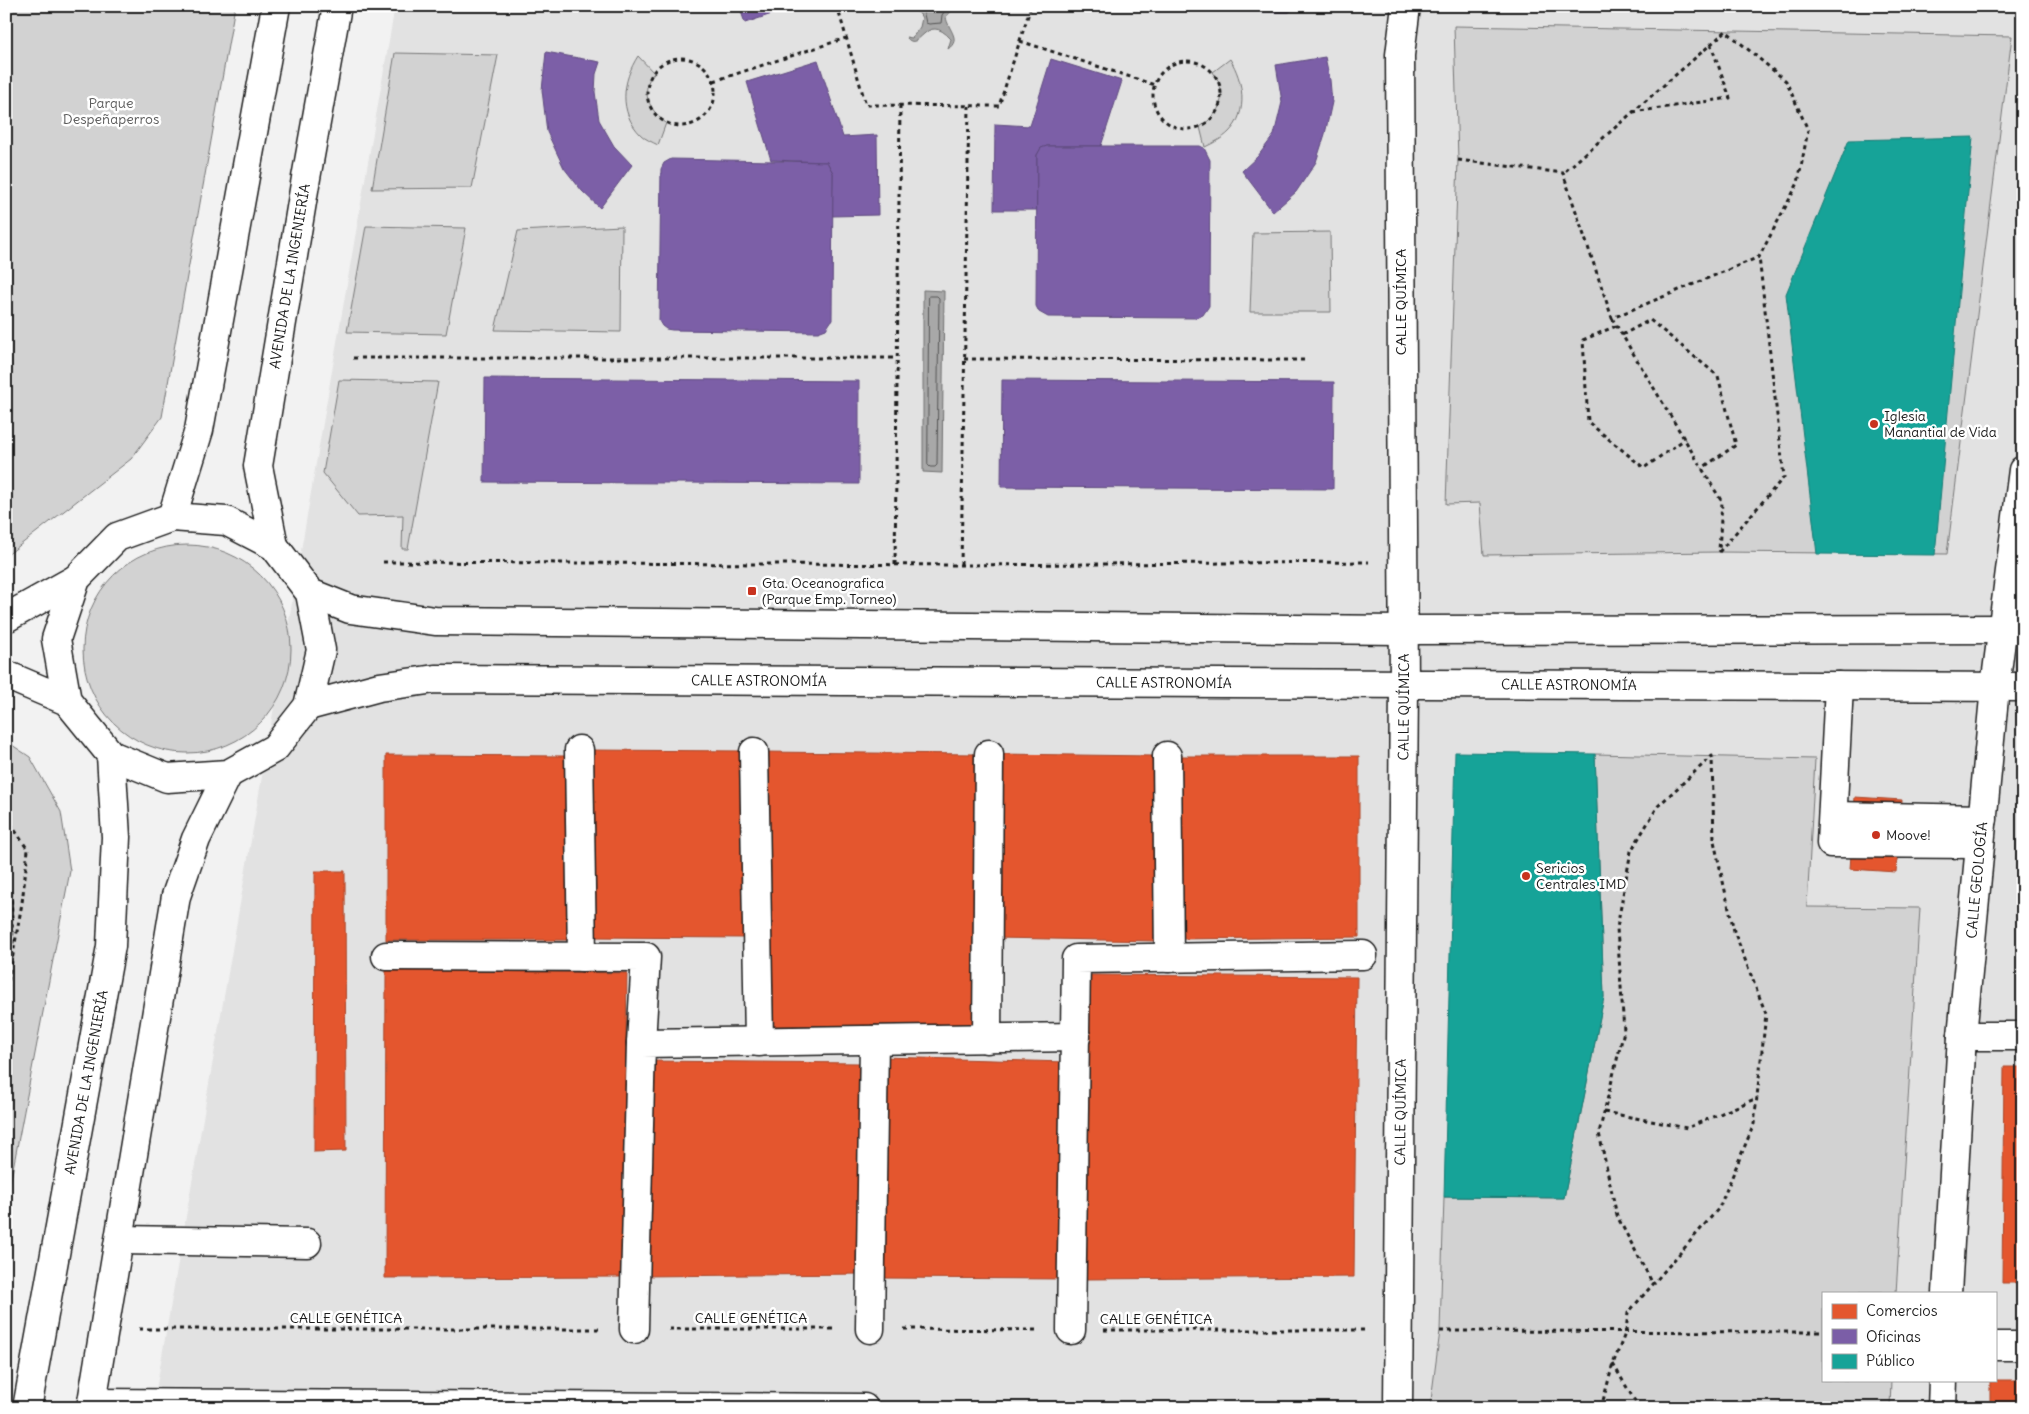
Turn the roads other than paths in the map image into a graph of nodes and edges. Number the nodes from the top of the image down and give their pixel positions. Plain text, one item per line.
1 (276, 6) edge
2 (337, 6) edge
3 (1406, 6) edge
4 (2023, 470) edge
5 (172, 517) junction
6 (274, 546) junction
7 (76, 579) junction
8 (310, 593) junction
9 (6, 618) edge
10 (2013, 629) edge
11 (1402, 630) junction
12 (6, 675) edge
13 (1404, 685) junction
14 (1839, 686) junction
15 (1996, 687) junction
16 (2023, 687) edge
17 (67, 701) junction
18 (308, 706) junction
19 (579, 750) dead end
20 (754, 752) dead end
21 (989, 754) dead end
22 (111, 755) junction
23 (1167, 756) dead end
24 (228, 774) junction
25 (1981, 832) junction
26 (1362, 955) dead end
27 (386, 956) dead end
28 (582, 957) junction
29 (1169, 958) junction
30 (1962, 1036) junction
31 (2023, 1036) edge
32 (1076, 1037) junction
33 (987, 1038) junction
34 (874, 1040) junction
35 (759, 1042) junction
36 (641, 1043) junction
37 (120, 1240) junction
38 (307, 1243) dead end
39 (1947, 1292) edge
40 (634, 1329) road end
41 (870, 1329) road end
42 (1071, 1330) road end
43 (1996, 1346) edge
44 (2023, 1346) edge
45 (1943, 1382) edge
46 (92, 1405) edge
47 (27, 1408) edge
48 (864, 1408) edge
49 (1398, 1408) edge
50 (1942, 1408) edge

1 - 5 street
2 - 6 street, AVENIDA DE LA INGENIERÍA
3 - 11 street, CALLE QUÍMICA
4 - 10 street, CALLE GEOLOGÍA
5 - 6 street
5 - 7 street
6 - 8 street
7 - 9 street
7 - 17 street
8 - 11 street
8 - 18 street
10 - 11 street
10 - 15 street, CALLE GEOLOGÍA
11 - 13 street, CALLE QUÍMICA
12 - 17 street
13 - 14 street, CALLE ASTRONOMÍA
13 - 18 street, CALLE ASTRONOMÍA
13 - 49 street, CALLE QUÍMICA
14 - 15 street, CALLE ASTRONOMÍA
14 - 25 street
15 - 16 street, CALLE ASTRONOMÍA
15 - 25 street, CALLE GEOLOGÍA
17 - 22 street
18 - 24 street
19 - 28 street
20 - 35 street
21 - 33 street
22 - 24 street
22 - 47 street, AVENIDA DE LA INGENIERÍA
23 - 29 street
24 - 37 street
25 - 30 street, CALLE GEOLOGÍA
26 - 29 street
27 - 28 street
28 - 36 street
29 - 32 street
30 - 31 street
30 - 39 street, CALLE GEOLOGÍA
32 - 33 street
32 - 42 street
33 - 34 street
34 - 35 street
34 - 41 street
35 - 36 street
36 - 40 street
37 - 38 street
37 - 46 street
43 - 44 street
45 - 50 street
46 - 48 street

